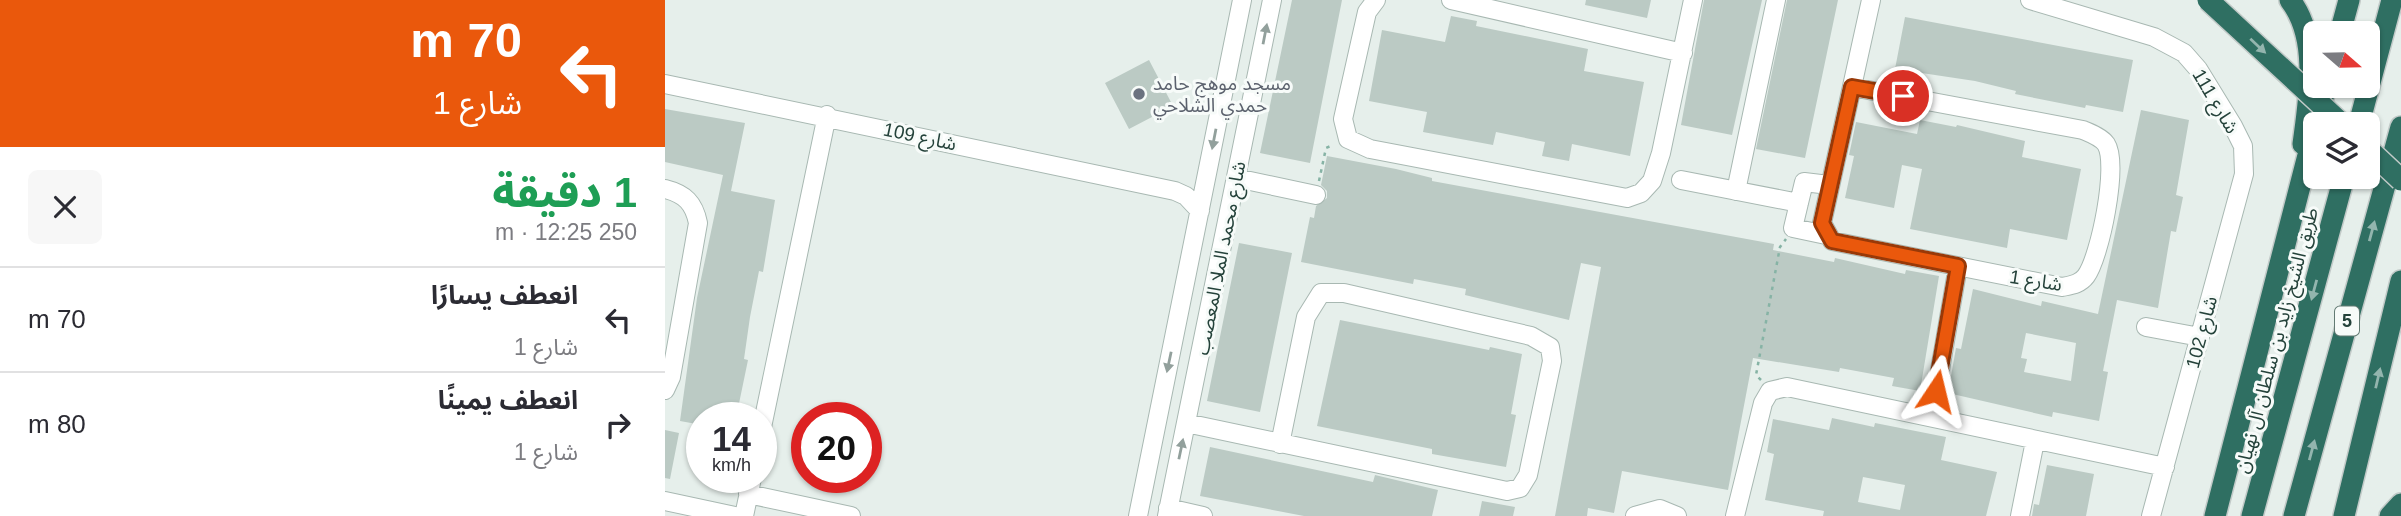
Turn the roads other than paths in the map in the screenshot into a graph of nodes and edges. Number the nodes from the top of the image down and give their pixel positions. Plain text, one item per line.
1 (1242, 0) edge
2 (1272, 0) edge
3 (1376, 0) edge
4 (1451, 0) edge
5 (1693, 0) edge
6 (1776, 0) edge
7 (1871, 0) edge
8 (2030, 0) edge
9 (2208, 0) edge
10 (2290, 0) edge
11 (2350, 0) edge
12 (2392, 0) edge
13 (2344, 21) edge
14 (1682, 53) junction
15 (665, 84) edge
16 (1852, 87) junction
17 (2329, 112) edge
18 (2361, 112) edge
19 (827, 115) junction
20 (2401, 127) edge
21 (2243, 146) joint
22 (2380, 160) edge
23 (2303, 175) edge
24 (1206, 178) junction
25 (1236, 178) junction
26 (1681, 180) dead end
27 (2401, 180) edge
28 (1829, 185) junction
29 (665, 189) edge
30 (2341, 189) edge
31 (1175, 191) junction
32 (1736, 191) junction
33 (1316, 195) road end
34 (1799, 203) junction
35 (2295, 205) junction
36 (1200, 211) junction
37 (1826, 235) junction
38 (1958, 266) junction
39 (2401, 281) edge
40 (2145, 327) dead end
41 (2200, 337) junction
42 (665, 390) edge
43 (767, 402) edge
44 (1932, 416) junction
45 (1186, 423) junction
46 (2035, 440) junction
47 (1280, 444) junction
48 (2165, 467) junction
49 (749, 493) edge
50 (774, 493) edge
51 (665, 501) edge
52 (2401, 504) edge
53 (1168, 512) edge
54 (735, 516) edge
55 (744, 516) edge
56 (851, 516) edge
57 (1138, 516) edge
58 (1203, 516) edge
59 (1635, 516) edge
60 (1677, 516) edge
61 (1735, 516) edge
62 (2020, 516) edge
63 (2151, 516) edge
64 (2215, 516) edge
65 (2252, 516) edge
66 (2294, 516) edge
67 (2344, 516) edge
68 (2390, 516) edge

1 -> 24 street, شارع محمد الملا المعصب
25 -> 2 street, شارع محمد الملا المعصب
3 - 14 street
4 - 14 street
5 - 14 street
6 - 32 street
7 - 16 street
8 - 21 street, شارع 111
9 -> 17 highway, bridge
10 - 35 highway
11 - 13 highway
12 - 18 highway
15 - 19 street, شارع 109
16 - 28 street
16 - 38 street, شارع 1
19 - 31 street, شارع 109
19 - 43 street
66 -> 20 highway, 5
21 - 41 street, شارع 102
22 - 27 highway, bridge
23 - 35 highway
24 - 31 street
24 - 36 street, شارع محمد الملا المعصب
25 - 33 street
25 - 45 street, شارع محمد الملا المعصب
26 - 32 street
28 - 34 street
28 - 37 street
29 - 42 street
30 -> 65 highway, طريق الشيخ زايد بن سلطان آل نهيان / 5
31 - 36 street, شارع 109
32 - 34 street
34 - 37 street, شارع 1
35 - 64 highway
36 -> 57 street, شارع محمد الملا المعصب
37 - 38 street, شارع 1
38 - 44 street
67 -> 39 highway
40 - 41 street
41 - 48 street, شارع 102
44 - 46 street
44 - 61 street
45 - 47 street
53 -> 45 street, شارع محمد الملا المعصب
46 - 48 street
46 - 62 street
47 - 47 street
48 - 63 street, شارع 102
49 - 55 street
50 - 56 street
51 - 54 street
52 - 68 highway
53 - 58 street
59 - 60 street

